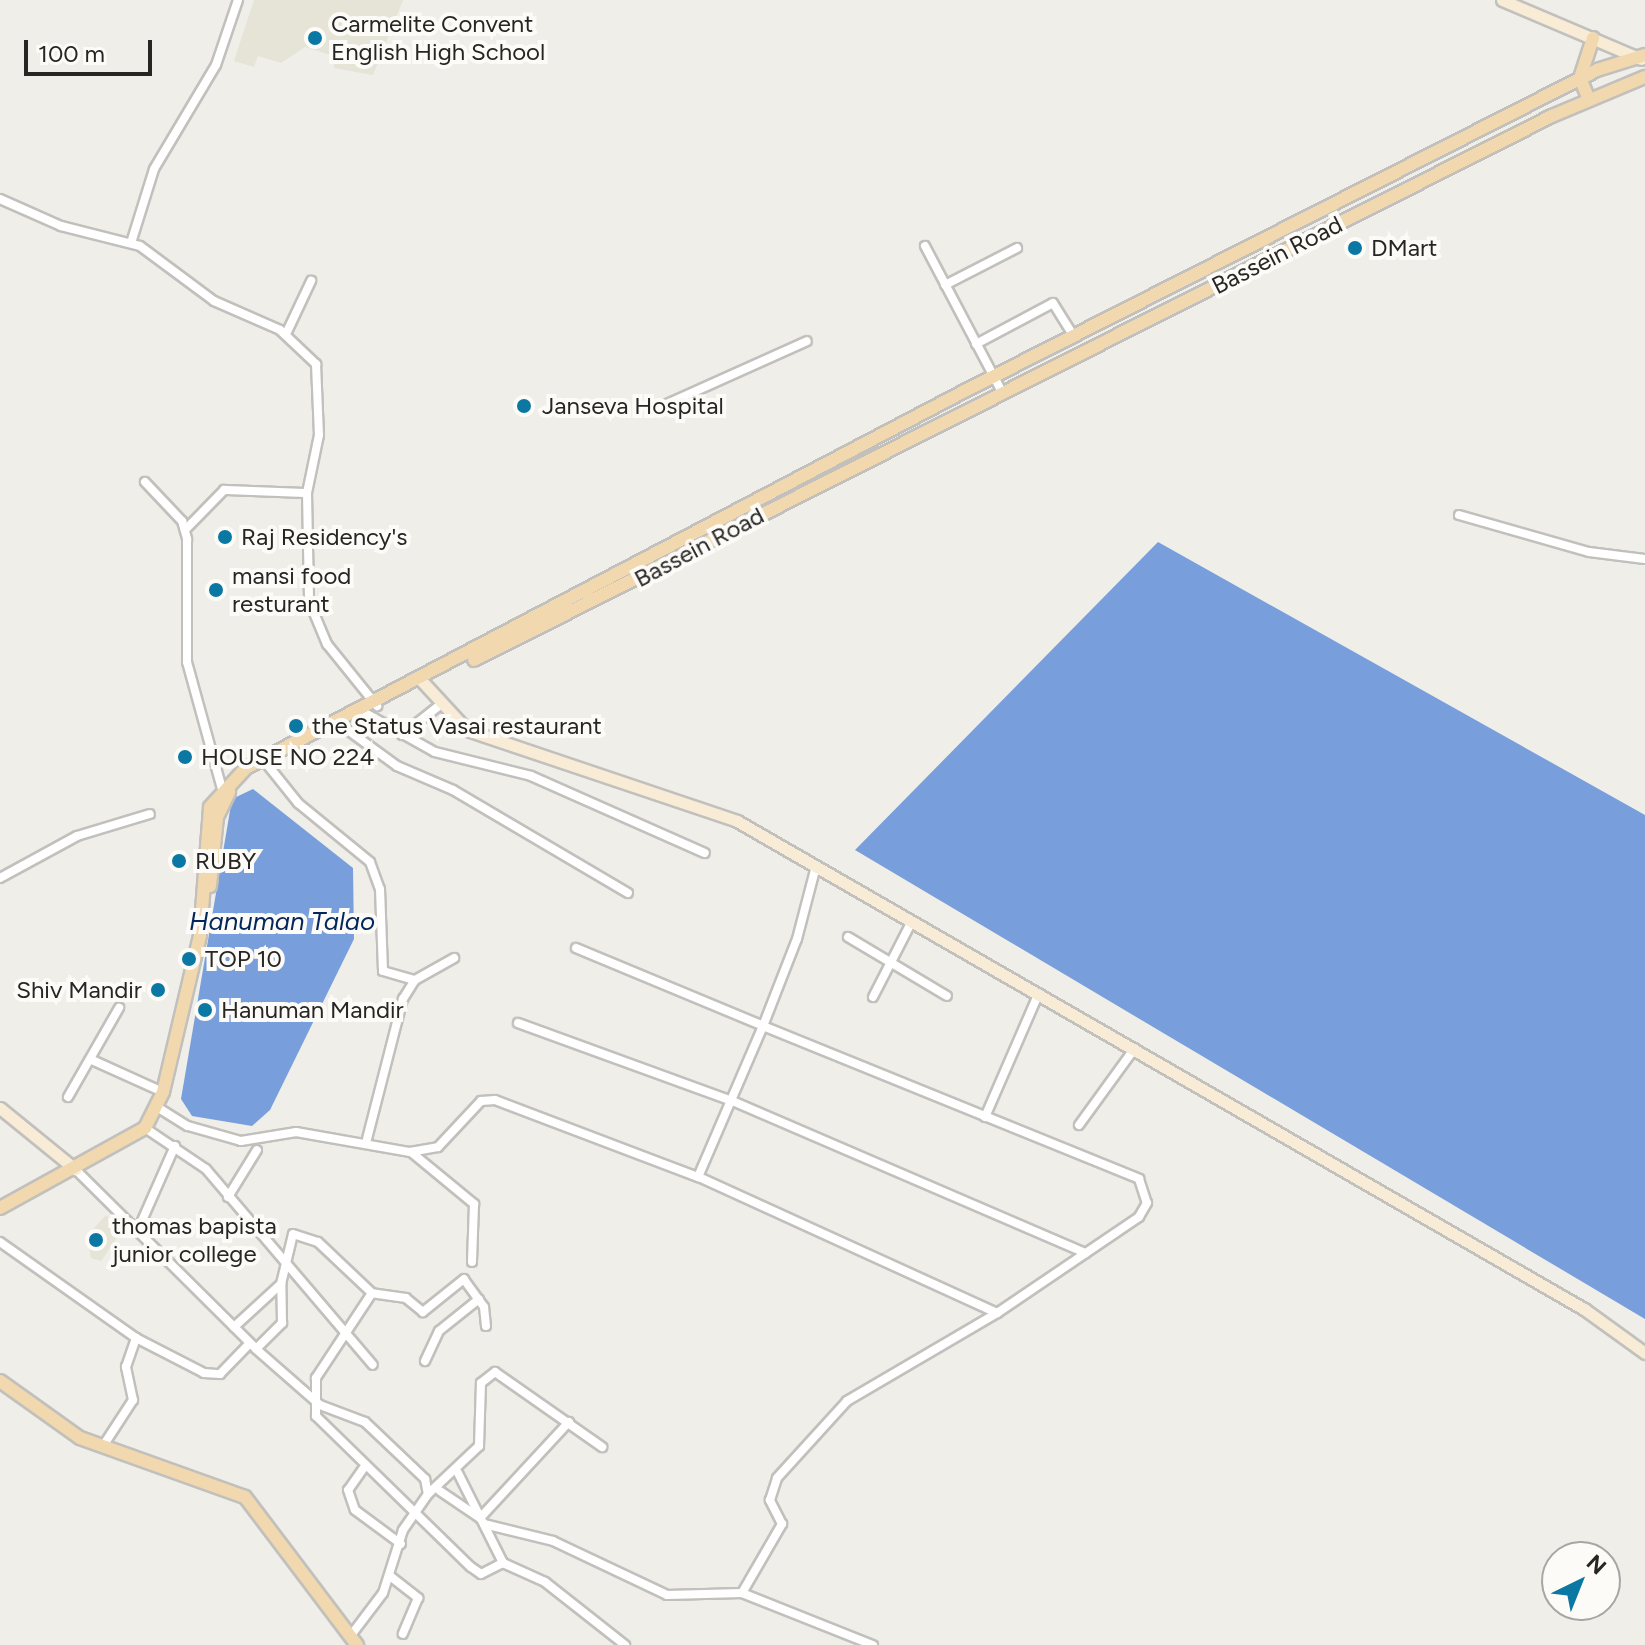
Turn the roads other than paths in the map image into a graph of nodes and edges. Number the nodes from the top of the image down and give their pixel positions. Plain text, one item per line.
1 (238, 0) edge
2 (1502, 0) edge
3 (1593, 38) junction
4 (1642, 57) edge
5 (1645, 77) edge
6 (1580, 78) junction
7 (1589, 100) junction
8 (1458, 142) junction
9 (1468, 159) junction
10 (1378, 183) junction
11 (0, 199) edge
12 (1387, 200) junction
13 (131, 243) junction
14 (925, 246) dead end
15 (1017, 248) dead end
16 (311, 281) dead end
17 (945, 285) junction
18 (286, 334) junction
19 (1074, 336) junction
20 (807, 341) dead end
21 (976, 344) junction
22 (993, 377) junction
23 (1003, 394) junction
24 (658, 408) dead end
25 (837, 457) junction
26 (845, 472) junction
27 (145, 482) dead end
28 (307, 493) junction
29 (1459, 515) dead end
30 (185, 530) junction
31 (1645, 559) edge
32 (422, 682) junction
33 (375, 703) junction
34 (440, 705) junction
35 (361, 710) junction
36 (336, 722) junction
37 (402, 735) junction
38 (264, 761) junction
39 (222, 795) junction
40 (150, 814) dead end
41 (705, 853) dead end
42 (816, 866) junction
43 (0, 878) edge
44 (628, 893) dead end
45 (912, 921) junction
46 (848, 937) dead end
47 (576, 948) dead end
48 (454, 958) dead end
49 (890, 962) junction
50 (415, 980) junction
51 (1039, 992) junction
52 (947, 996) dead end
53 (873, 997) dead end
54 (119, 1008) dead end
55 (518, 1023) dead end
56 (763, 1026) junction
57 (1135, 1048) junction
58 (92, 1060) junction
59 (163, 1092) junction
60 (68, 1097) dead end
61 (730, 1100) junction
62 (0, 1108) edge
63 (160, 1109) junction
64 (985, 1117) junction
65 (1079, 1125) dead end
66 (148, 1130) junction
67 (367, 1139) junction
68 (175, 1146) junction
69 (257, 1150) dead end
70 (410, 1152) junction
71 (78, 1172) junction
72 (698, 1177) junction
73 (228, 1197) junction
74 (0, 1208) edge
75 (0, 1216) edge
76 (137, 1232) junction
77 (0, 1242) edge
78 (1086, 1253) junction
79 (285, 1260) junction
80 (472, 1262) dead end
81 (281, 1284) junction
82 (372, 1293) junction
83 (479, 1299) junction
84 (997, 1313) junction
85 (486, 1326) dead end
86 (234, 1327) junction
87 (341, 1331) junction
88 (136, 1338) junction
89 (253, 1346) junction
90 (1645, 1353) edge
91 (425, 1361) dead end
92 (373, 1365) dead end
93 (0, 1381) edge
94 (311, 1396) junction
95 (569, 1422) junction
96 (103, 1446) junction
97 (602, 1447) dead end
98 (365, 1466) junction
99 (458, 1473) junction
100 (440, 1491) junction
101 (428, 1494) junction
102 (414, 1513) junction
103 (482, 1521) junction
104 (401, 1544) junction
105 (503, 1563) junction
106 (390, 1576) junction
107 (742, 1593) junction
108 (403, 1634) dead end
109 (356, 1642) edge
110 (852, 1642) edge
111 (625, 1645) edge
112 (873, 1645) edge

1 - 13 street
2 - 3 street
3 - 4 street
3 - 6 main road
4 - 6 main road, Bassein Road
5 - 7 main road, Bassein Road
6 - 7 main road
6 - 8 main road, Bassein Road
7 - 9 main road, Bassein Road
8 - 9 main road
8 - 10 main road, Bassein Road
9 - 12 main road, Bassein Road
10 - 12 main road
10 - 19 main road, Bassein Road
11 - 13 street
12 - 23 main road, Bassein Road
13 - 18 street
14 - 17 street
15 - 17 street
16 - 18 street
17 - 21 street
18 - 28 street
19 - 21 street
19 - 22 main road, Bassein Road
20 - 24 street
21 - 22 street
22 - 23 street
22 - 25 main road, Bassein Road
23 - 26 main road, Bassein Road
25 - 26 main road
25 - 32 main road, Bassein Road
26 - 32 main road, Bassein Road
27 - 30 street
28 - 30 street
28 - 33 street
29 - 31 street
30 - 39 street
32 - 33 main road, Bassein Road
32 - 34 street
33 - 35 main road, Bassein Road
34 - 37 street
34 - 42 street
35 - 36 main road, Bassein Road
35 - 37 street
36 - 38 main road, Bassein Road
36 - 44 street
37 - 41 street
38 - 39 main road, Bassein Road
38 - 50 street
39 - 59 main road
39 - 63 main road
40 - 43 street
42 - 45 street
42 - 56 street
45 - 49 street
45 - 51 street
46 - 49 street
47 - 56 street
48 - 50 street
49 - 52 street
49 - 53 street
50 - 67 street
51 - 57 street
51 - 64 street
54 - 58 street
55 - 61 street
56 - 61 street
56 - 64 street
57 - 65 street
57 - 90 street
58 - 59 street
58 - 60 street
59 - 63 main road
61 - 72 street
61 - 78 street
62 - 71 street
63 - 66 main road
63 - 67 street
64 - 78 street
66 - 68 street
66 - 71 main road
67 - 70 street
68 - 73 street
68 - 76 street
69 - 73 street
70 - 72 street
70 - 80 street
71 - 74 main road
71 - 75 main road
71 - 76 street
72 - 84 street
73 - 79 street
76 - 86 street
77 - 88 street
78 - 84 street
79 - 81 street
79 - 82 street
79 - 87 street
81 - 86 street
81 - 89 street
82 - 83 street
82 - 87 street
83 - 85 street
83 - 91 street
84 - 107 street
86 - 89 street
87 - 92 street
87 - 94 street
88 - 89 street
88 - 96 street
89 - 94 street
93 - 96 main road
94 - 98 street
94 - 101 street
95 - 97 street
95 - 99 street
95 - 103 street
96 - 109 main road
98 - 102 street
98 - 104 street
99 - 100 street
99 - 103 street
100 - 101 street
100 - 103 street
101 - 102 street
102 - 104 street
102 - 105 street
103 - 105 street
103 - 107 street
104 - 106 street
105 - 111 street
106 - 108 street
106 - 109 street
107 - 110 street
110 - 112 street

